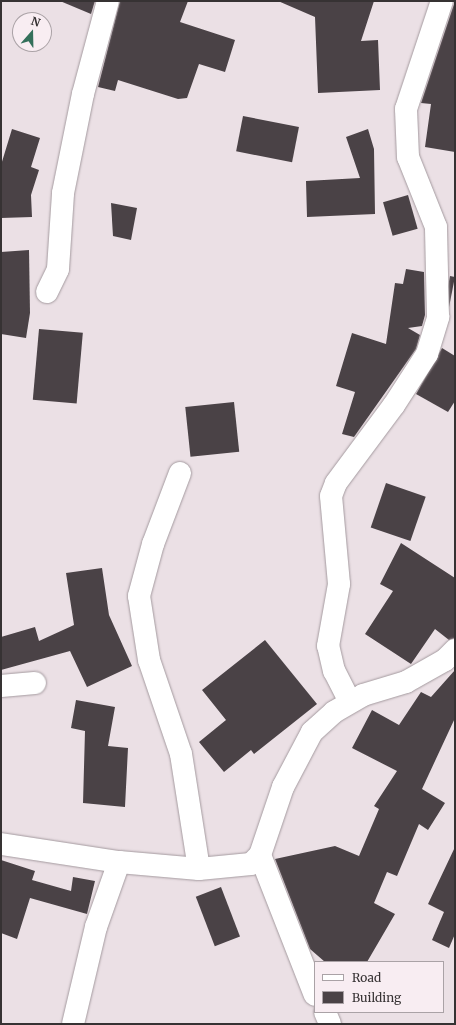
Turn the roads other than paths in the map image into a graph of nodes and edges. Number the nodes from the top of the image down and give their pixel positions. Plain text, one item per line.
1 (108, 1) edge
2 (442, 1) edge
3 (47, 292) dead end
4 (180, 473) dead end
5 (455, 650) edge
6 (35, 683) dead end
7 (1, 686) edge
8 (350, 702) junction
9 (1, 844) edge
10 (260, 855) junction
11 (119, 862) junction
12 (199, 869) junction
13 (314, 992) edge
14 (325, 1013) edge
15 (73, 1024) edge
16 (330, 1024) edge

1 - 3 street
2 - 8 street
4 - 12 street
5 - 8 street
6 - 7 street
8 - 10 street
9 - 11 street
10 - 12 street
10 - 13 street
11 - 12 street
11 - 15 street
14 - 16 street

